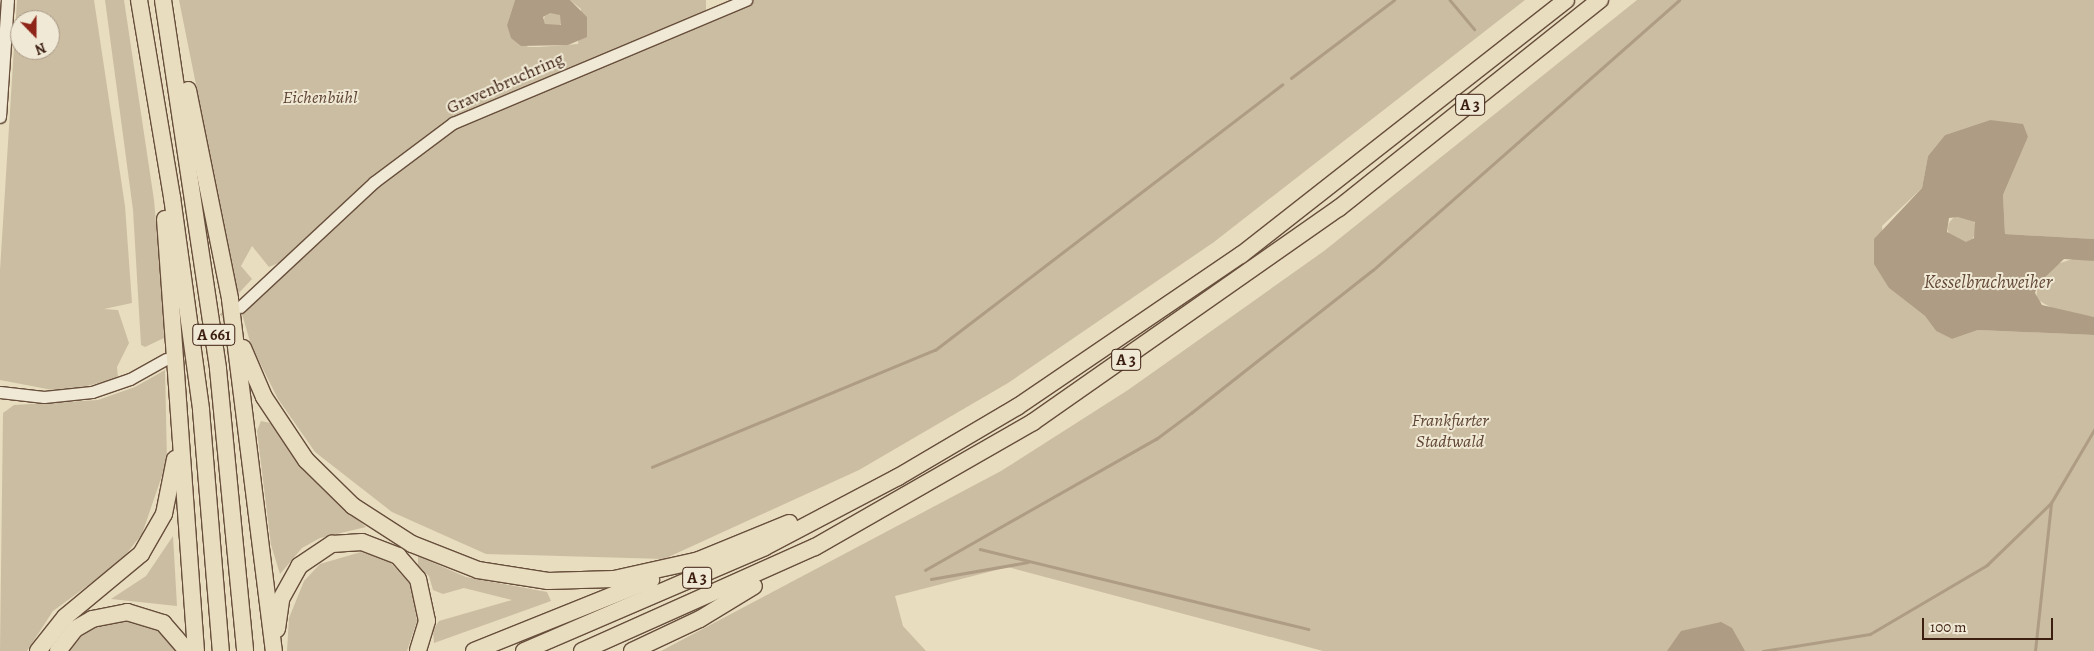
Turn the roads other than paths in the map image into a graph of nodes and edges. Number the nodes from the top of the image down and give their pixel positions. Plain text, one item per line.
1 (8, 0) edge
2 (139, 0) edge
3 (163, 0) edge
4 (746, 0) edge
5 (1566, 0) edge
6 (1600, 0) edge
7 (167, 21) junction
8 (157, 102) junction
9 (0, 117) edge
10 (235, 303) junction
11 (166, 358) tunnel mouth
12 (0, 392) edge
13 (179, 409) junction
14 (864, 496) junction
15 (815, 547) junction
16 (704, 558) junction
17 (38, 651) edge
18 (58, 651) edge
19 (186, 651) edge
20 (196, 651) edge
21 (221, 651) edge
22 (246, 651) edge
23 (275, 651) edge
24 (418, 651) edge
25 (474, 651) edge
26 (524, 651) edge
27 (582, 651) edge
28 (632, 651) edge

1 - 9 main road
2 - 8 highway, A 661
3 - 7 highway, A 661
4 - 10 street, Gravenbruchring
5 - 14 highway, A 3
6 - 15 highway, A 3
7 - 10 highway
7 - 22 highway, A 661
8 - 13 highway
8 - 21 highway, A 661
10 - 16 highway
10 - 23 highway
11 - 12 street
13 - 17 highway
13 - 20 highway
14 - 16 highway
14 - 26 highway, A 3
15 - 27 highway, A 3
15 - 28 highway
16 - 25 highway
18 - 19 highway
23 - 24 highway

